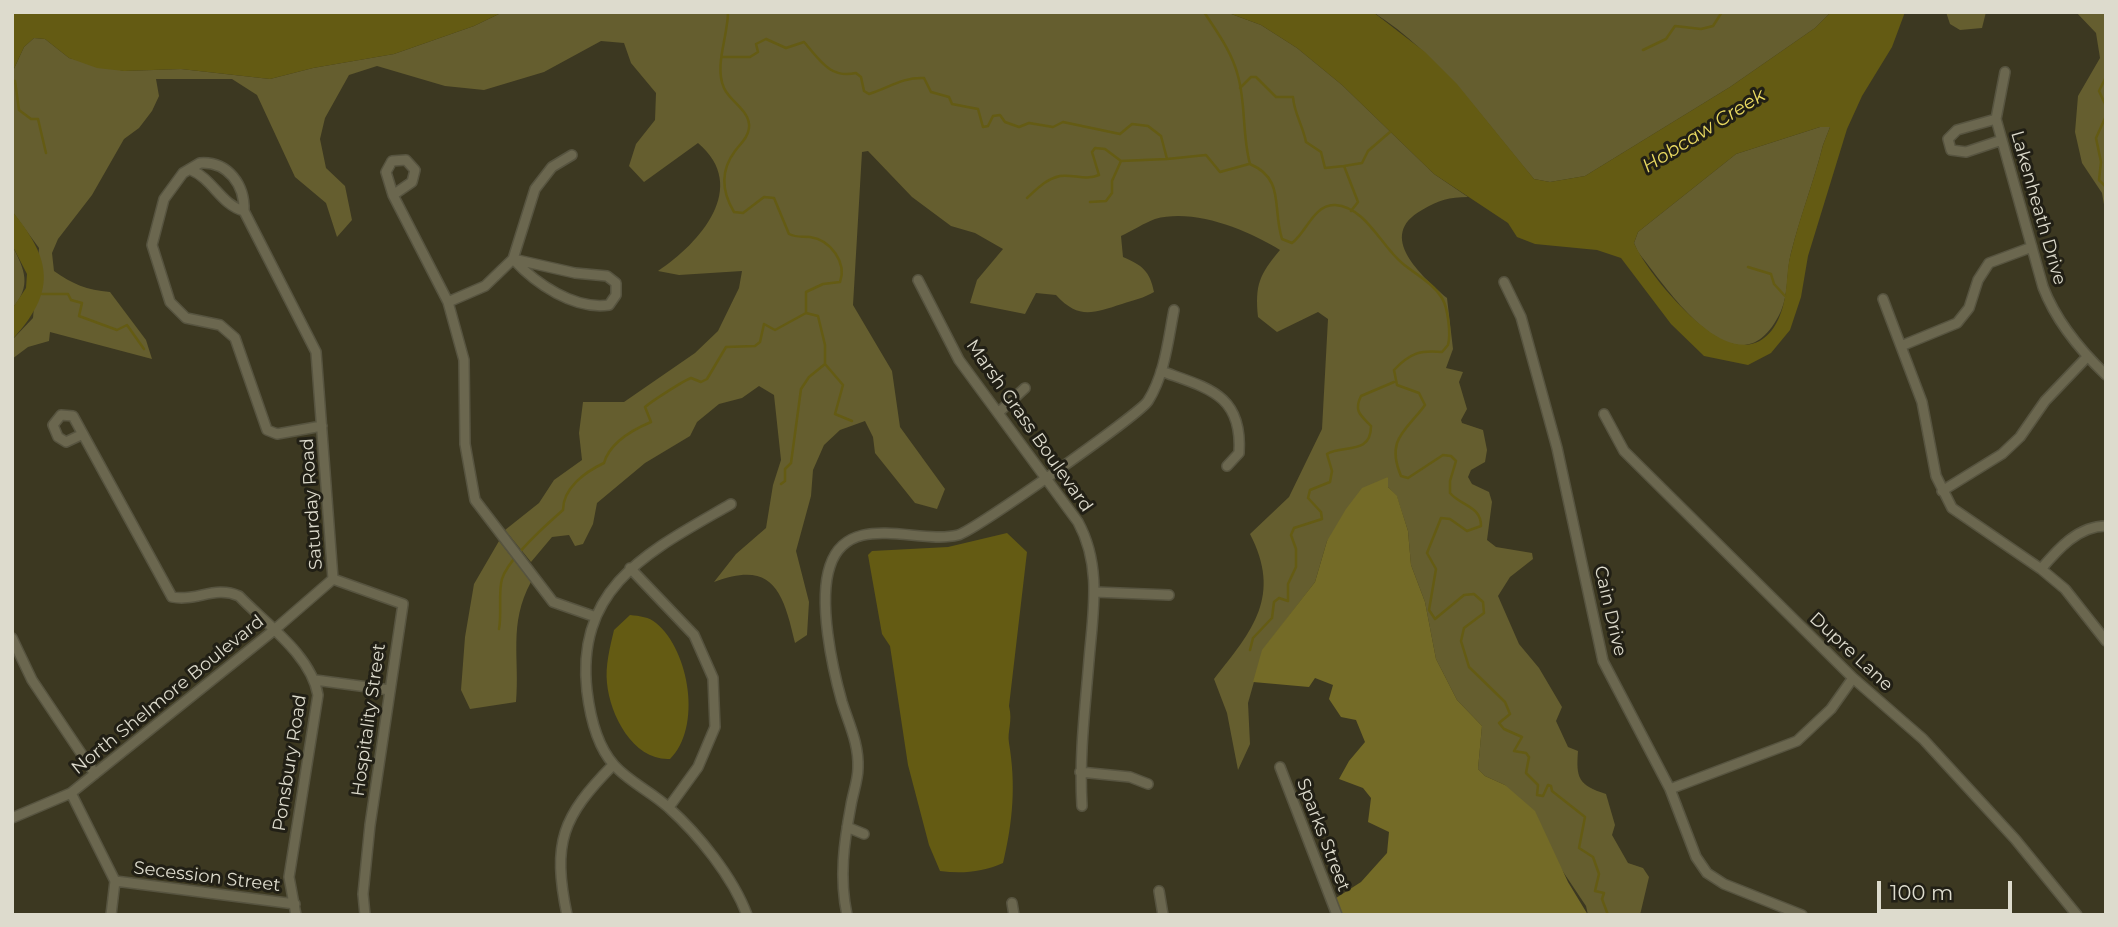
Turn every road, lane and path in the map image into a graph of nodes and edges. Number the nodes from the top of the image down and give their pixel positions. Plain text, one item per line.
1 (2004, 72) dead end
2 (1996, 120) junction
3 (2002, 140) junction
4 (572, 155) dead end
5 (191, 170) junction
6 (393, 194) dead end
7 (244, 211) junction
8 (2032, 247) junction
9 (513, 259) junction
10 (918, 280) dead end
11 (1504, 282) dead end
12 (1883, 299) dead end
13 (448, 302) junction
14 (1174, 310) dead end
15 (1901, 346) junction
16 (2087, 357) junction
17 (1161, 371) junction
18 (2106, 375) edge
19 (1025, 388) dead end
20 (998, 413) junction
21 (1604, 414) dead end
22 (322, 426) junction
23 (83, 434) dead end
24 (1227, 466) dead end
25 (1044, 477) junction
26 (1942, 491) junction
27 (731, 505) dead end
28 (2106, 526) edge
29 (630, 568) junction
30 (2041, 569) junction
31 (333, 579) junction
32 (1095, 592) junction
33 (1169, 595) dead end
34 (593, 615) junction
35 (274, 631) junction
36 (12, 638) edge
37 (2106, 641) edge
38 (1853, 678) junction
39 (315, 680) junction
40 (390, 690) junction
41 (613, 765) junction
42 (1280, 767) dead end
43 (1080, 772) junction
44 (95, 774) junction
45 (1148, 784) dead end
46 (1670, 789) junction
47 (71, 793) junction
48 (1082, 806) dead end
49 (668, 807) junction
50 (12, 818) edge
51 (847, 827) junction
52 (864, 834) dead end
53 (115, 881) junction
54 (1158, 891) dead end
55 (1012, 903) dead end
56 (295, 904) junction
57 (111, 915) edge
58 (296, 915) edge
59 (365, 915) edge
60 (566, 915) edge
61 (747, 915) edge
62 (847, 915) edge
63 (1014, 915) edge
64 (1163, 915) edge
65 (1337, 915) edge
66 (1802, 915) edge
67 (2077, 915) edge

1 - 2 street, Lakenheath Drive
2 - 3 street, Lakenheath Drive
2 - 3 street
3 - 8 street, Lakenheath Drive
4 - 9 street
5 - 7 street, Saturday Road
5 - 7 street, Saturday Road
5 - 22 street, Saturday Road
6 - 13 street
7 - 22 street, Saturday Road
8 - 15 street
8 - 16 street, Lakenheath Drive
9 - 9 street
9 - 13 street
10 - 20 street, Marsh Grass Boulevard
11 - 46 street, Cain Drive
12 - 15 street
13 - 34 street
14 - 17 street
15 - 26 street
16 - 18 street, Lakenheath Drive
16 - 26 street
17 - 24 street
17 - 25 street
19 - 20 street
20 - 25 street, Marsh Grass Boulevard
21 - 38 street, Dupre Lane
22 - 31 street, Saturday Road
23 - 35 street, Ponsbury Road
25 - 32 street, Marsh Grass Boulevard
25 - 51 street
26 - 30 street
27 - 29 street
28 - 30 street
29 - 34 street
29 - 49 street
30 - 37 street
31 - 35 street, North Shelmore Boulevard
31 - 40 street, Hospitality Street
32 - 33 street
32 - 43 street, Marsh Grass Boulevard
34 - 41 street
35 - 39 street, Ponsbury Road
35 - 44 street, North Shelmore Boulevard
36 - 44 street
38 - 46 street
38 - 67 street, Dupre Lane
39 - 40 street
39 - 56 street, Ponsbury Road
40 - 59 street, Hospitality Street
41 - 49 street
41 - 60 street
42 - 65 street, Sparks Street
43 - 45 street
43 - 48 street, Marsh Grass Boulevard
44 - 47 street, North Shelmore Boulevard
46 - 66 street, Cain Drive
47 - 50 street, North Shelmore Boulevard
47 - 53 street
49 - 61 street
51 - 52 street
51 - 62 street
53 - 56 street, Secession Street
53 - 57 street
54 - 64 street
55 - 63 street
56 - 58 street, Ponsbury Road

